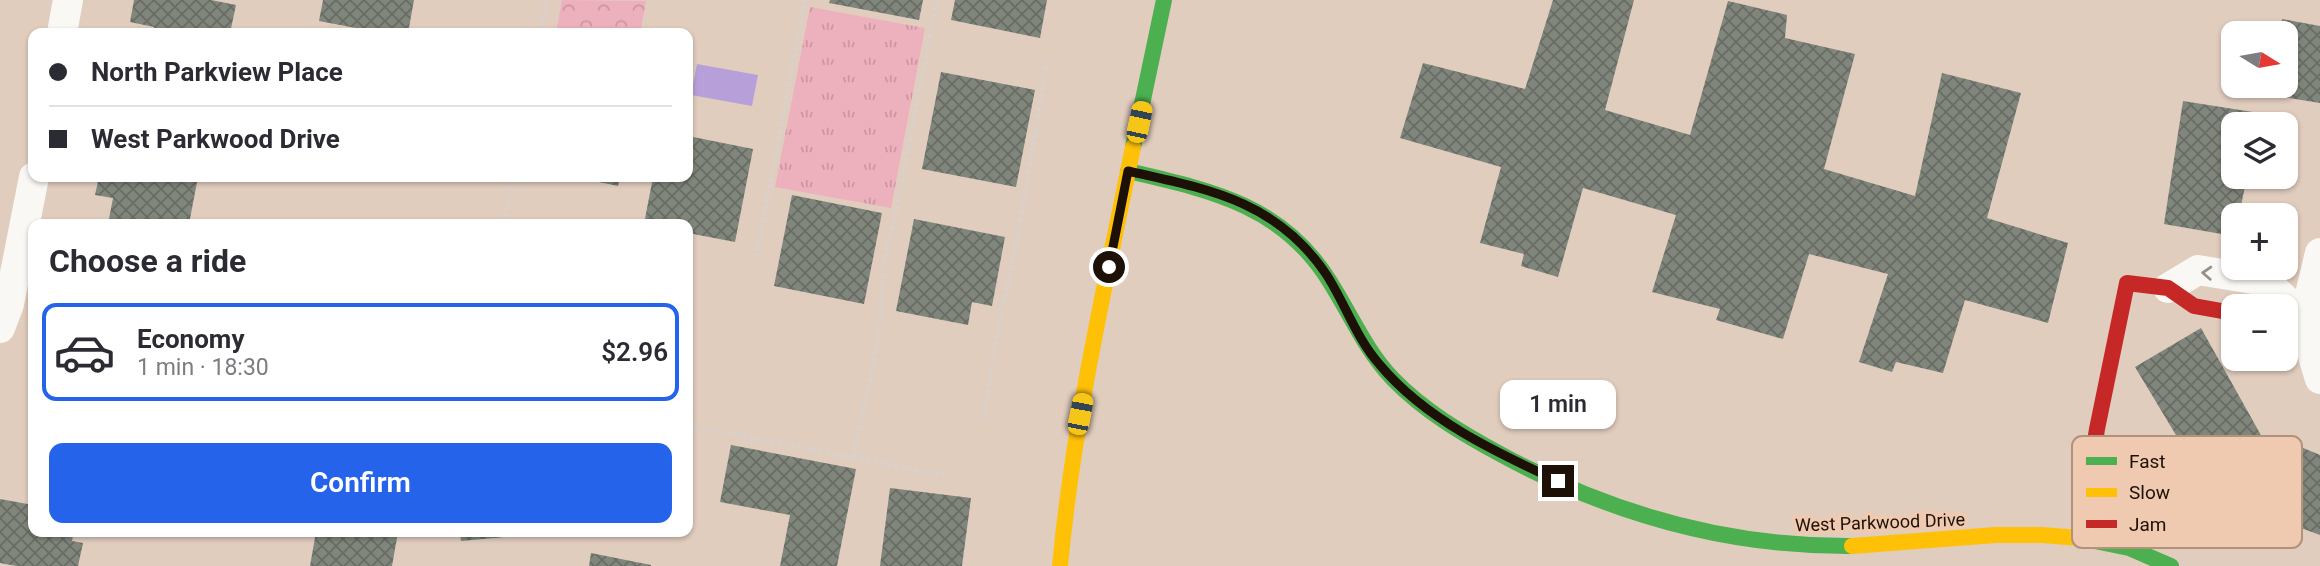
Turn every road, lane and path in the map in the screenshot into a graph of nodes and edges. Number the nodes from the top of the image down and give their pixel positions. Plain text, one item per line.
1 (68, 0) edge
2 (546, 0) edge
3 (805, 0) edge
4 (937, 0) edge
5 (1164, 0) edge
6 (63, 28) edge
7 (541, 28) edge
8 (1048, 57) dead end
9 (1128, 171) junction
10 (33, 182) edge
11 (512, 182) edge
12 (505, 219) edge
13 (2320, 253) edge
14 (756, 257) dead end
15 (2168, 288) junction
16 (2280, 294) edge
17 (2298, 295) edge
18 (2221, 311) edge
19 (2298, 314) edge
20 (0, 328) edge
21 (2320, 379) edge
22 (984, 421) dead end
23 (693, 426) edge
24 (2096, 436) edge
25 (853, 457) junction
26 (948, 476) dead end
27 (2072, 537) edge
28 (2124, 548) edge
29 (1060, 566) edge
30 (2171, 566) edge

1 - 6 street
2 - 7 path
3 - 14 path
4 - 25 path
5 - 9 street
8 - 22 path
9 - 27 street, West Parkwood Drive
9 - 29 street
10 - 20 street
11 - 12 path
13 - 17 street
16 -> 15 street
15 - 18 street
15 - 24 street
19 - 21 street
23 - 25 path
25 - 26 path
28 - 30 street, West Parkwood Drive

